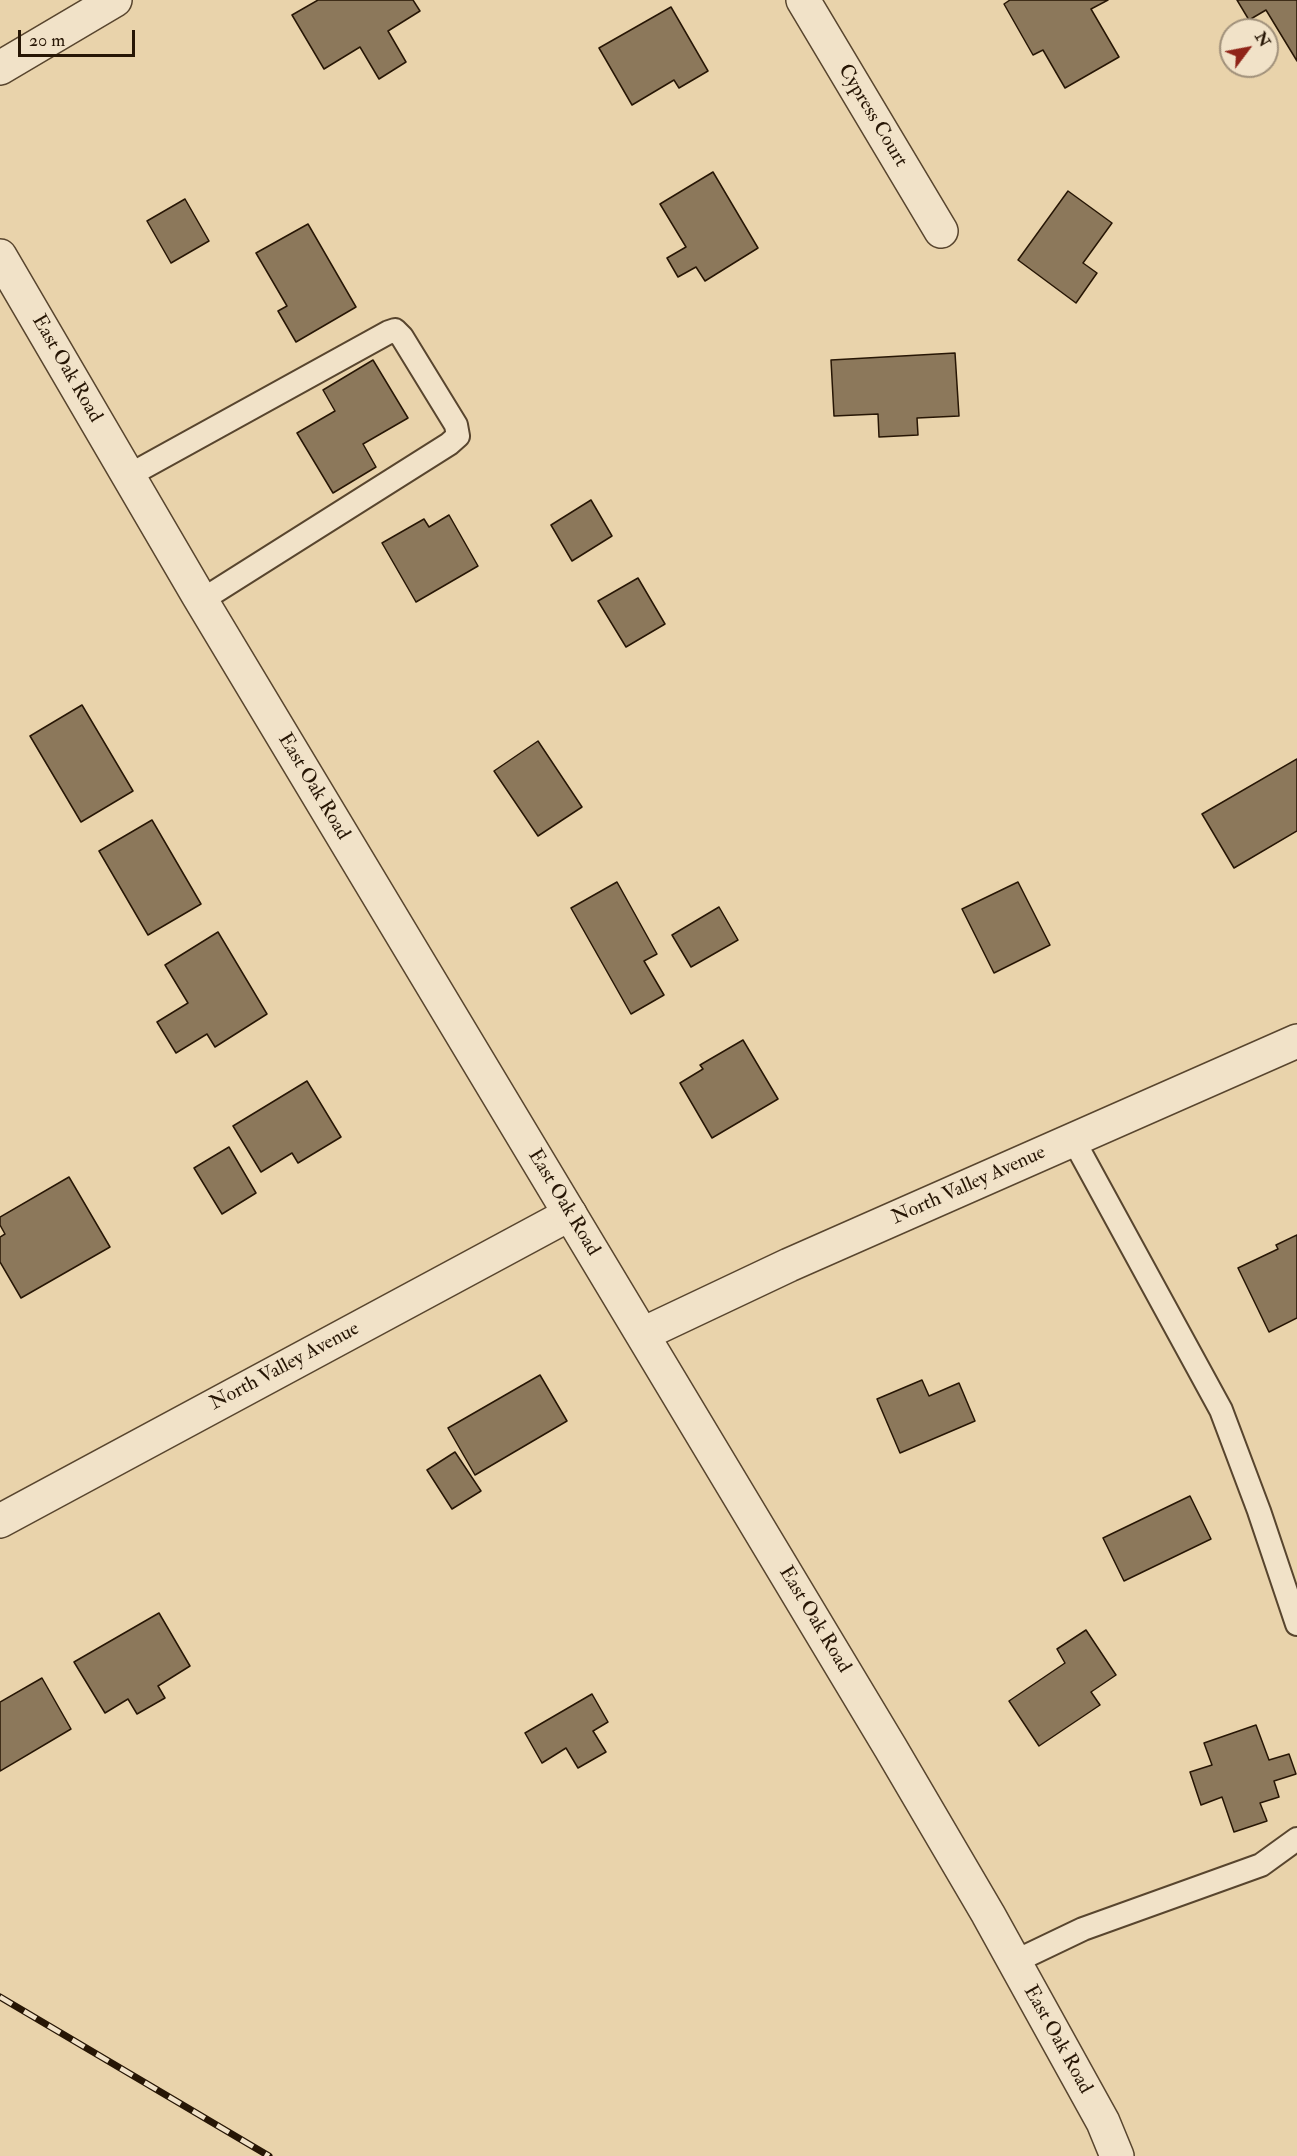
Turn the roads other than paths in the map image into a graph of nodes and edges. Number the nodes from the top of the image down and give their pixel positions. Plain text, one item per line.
1 (115, 0) edge
2 (803, 0) edge
3 (0, 68) edge
4 (941, 231) dead end
5 (0, 256) edge
6 (128, 476) junction
7 (202, 600) junction
8 (1297, 1041) edge
9 (1074, 1141) junction
10 (570, 1214) junction
11 (643, 1334) junction
12 (0, 1521) edge
13 (1297, 1624) edge
14 (1297, 1839) edge
15 (1014, 1962) junction
16 (1117, 2156) edge

1 - 3 street
2 - 4 street, Cypress Court
5 - 6 street, East Oak Road
6 - 7 street, East Oak Road
6 - 7 lane
7 - 10 street, East Oak Road
8 - 9 street, North Valley Avenue
9 - 11 street, North Valley Avenue
9 - 13 lane
10 - 11 street, East Oak Road
10 - 12 street, North Valley Avenue
11 - 15 street, East Oak Road
14 - 15 lane
15 - 16 street, East Oak Road

